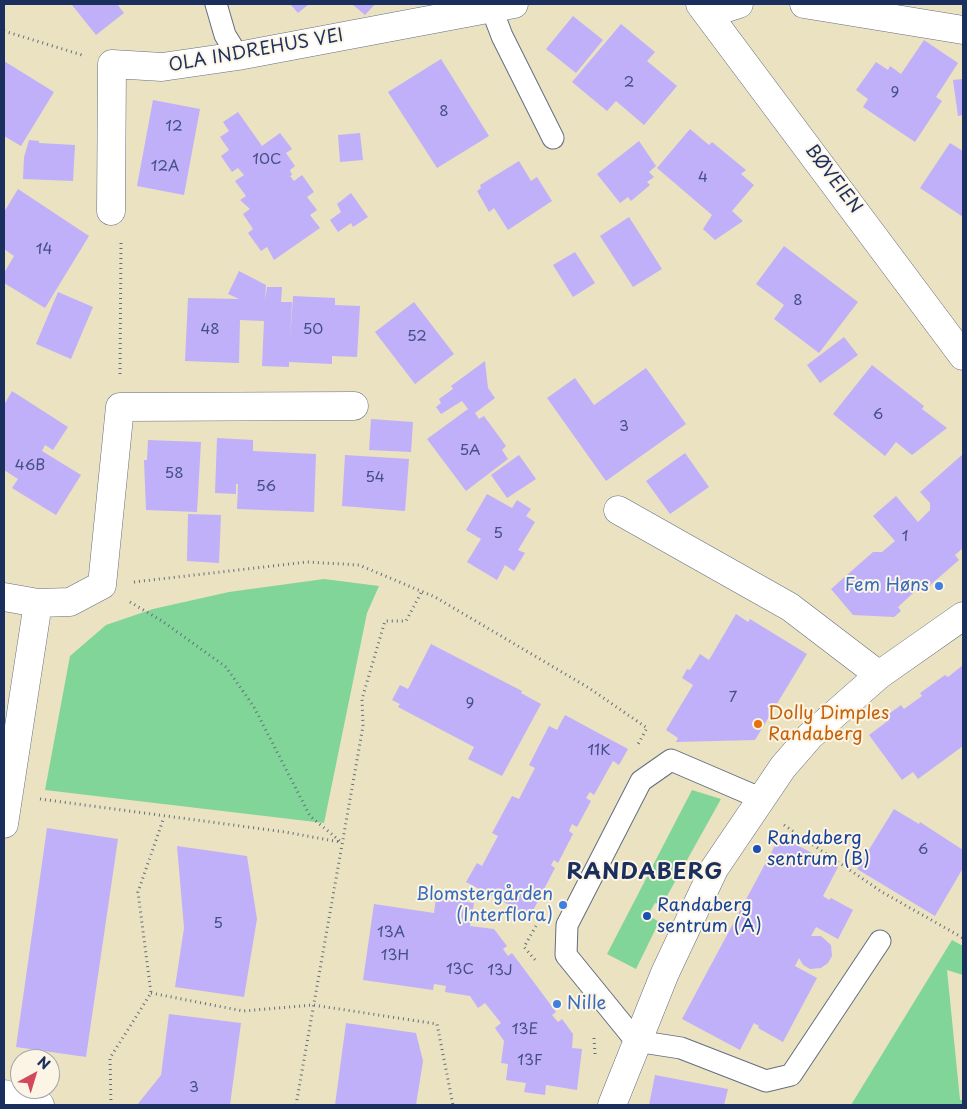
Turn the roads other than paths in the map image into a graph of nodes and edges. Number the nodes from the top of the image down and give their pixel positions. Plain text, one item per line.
1 (216, 4) edge
2 (739, 4) edge
3 (804, 4) edge
4 (503, 6) edge
5 (704, 9) edge
6 (963, 30) edge
7 (238, 56) junction
8 (553, 138) dead end
9 (111, 211) road end
10 (963, 356) edge
11 (354, 406) dead end
12 (618, 510) dead end
13 (4, 597) edge
14 (38, 603) junction
15 (963, 616) edge
16 (879, 675) junction
17 (762, 798) junction
18 (4, 824) edge
19 (880, 941) dead end
20 (636, 1041) junction
21 (4, 1094) edge
22 (40, 1105) edge
23 (612, 1105) edge

1 - 7 lane
2 - 5 street
3 - 6 street
4 - 7 street, OLA INDREHUS VEI
4 - 8 lane
5 - 10 street, BØVEIEN
7 - 9 street, OLA INDREHUS VEI
11 - 14 street
12 - 16 street
13 - 14 street
14 - 18 street
15 - 16 street
16 - 17 street
17 - 20 street
17 - 20 lane
19 - 20 lane
20 - 23 street
21 - 22 street

